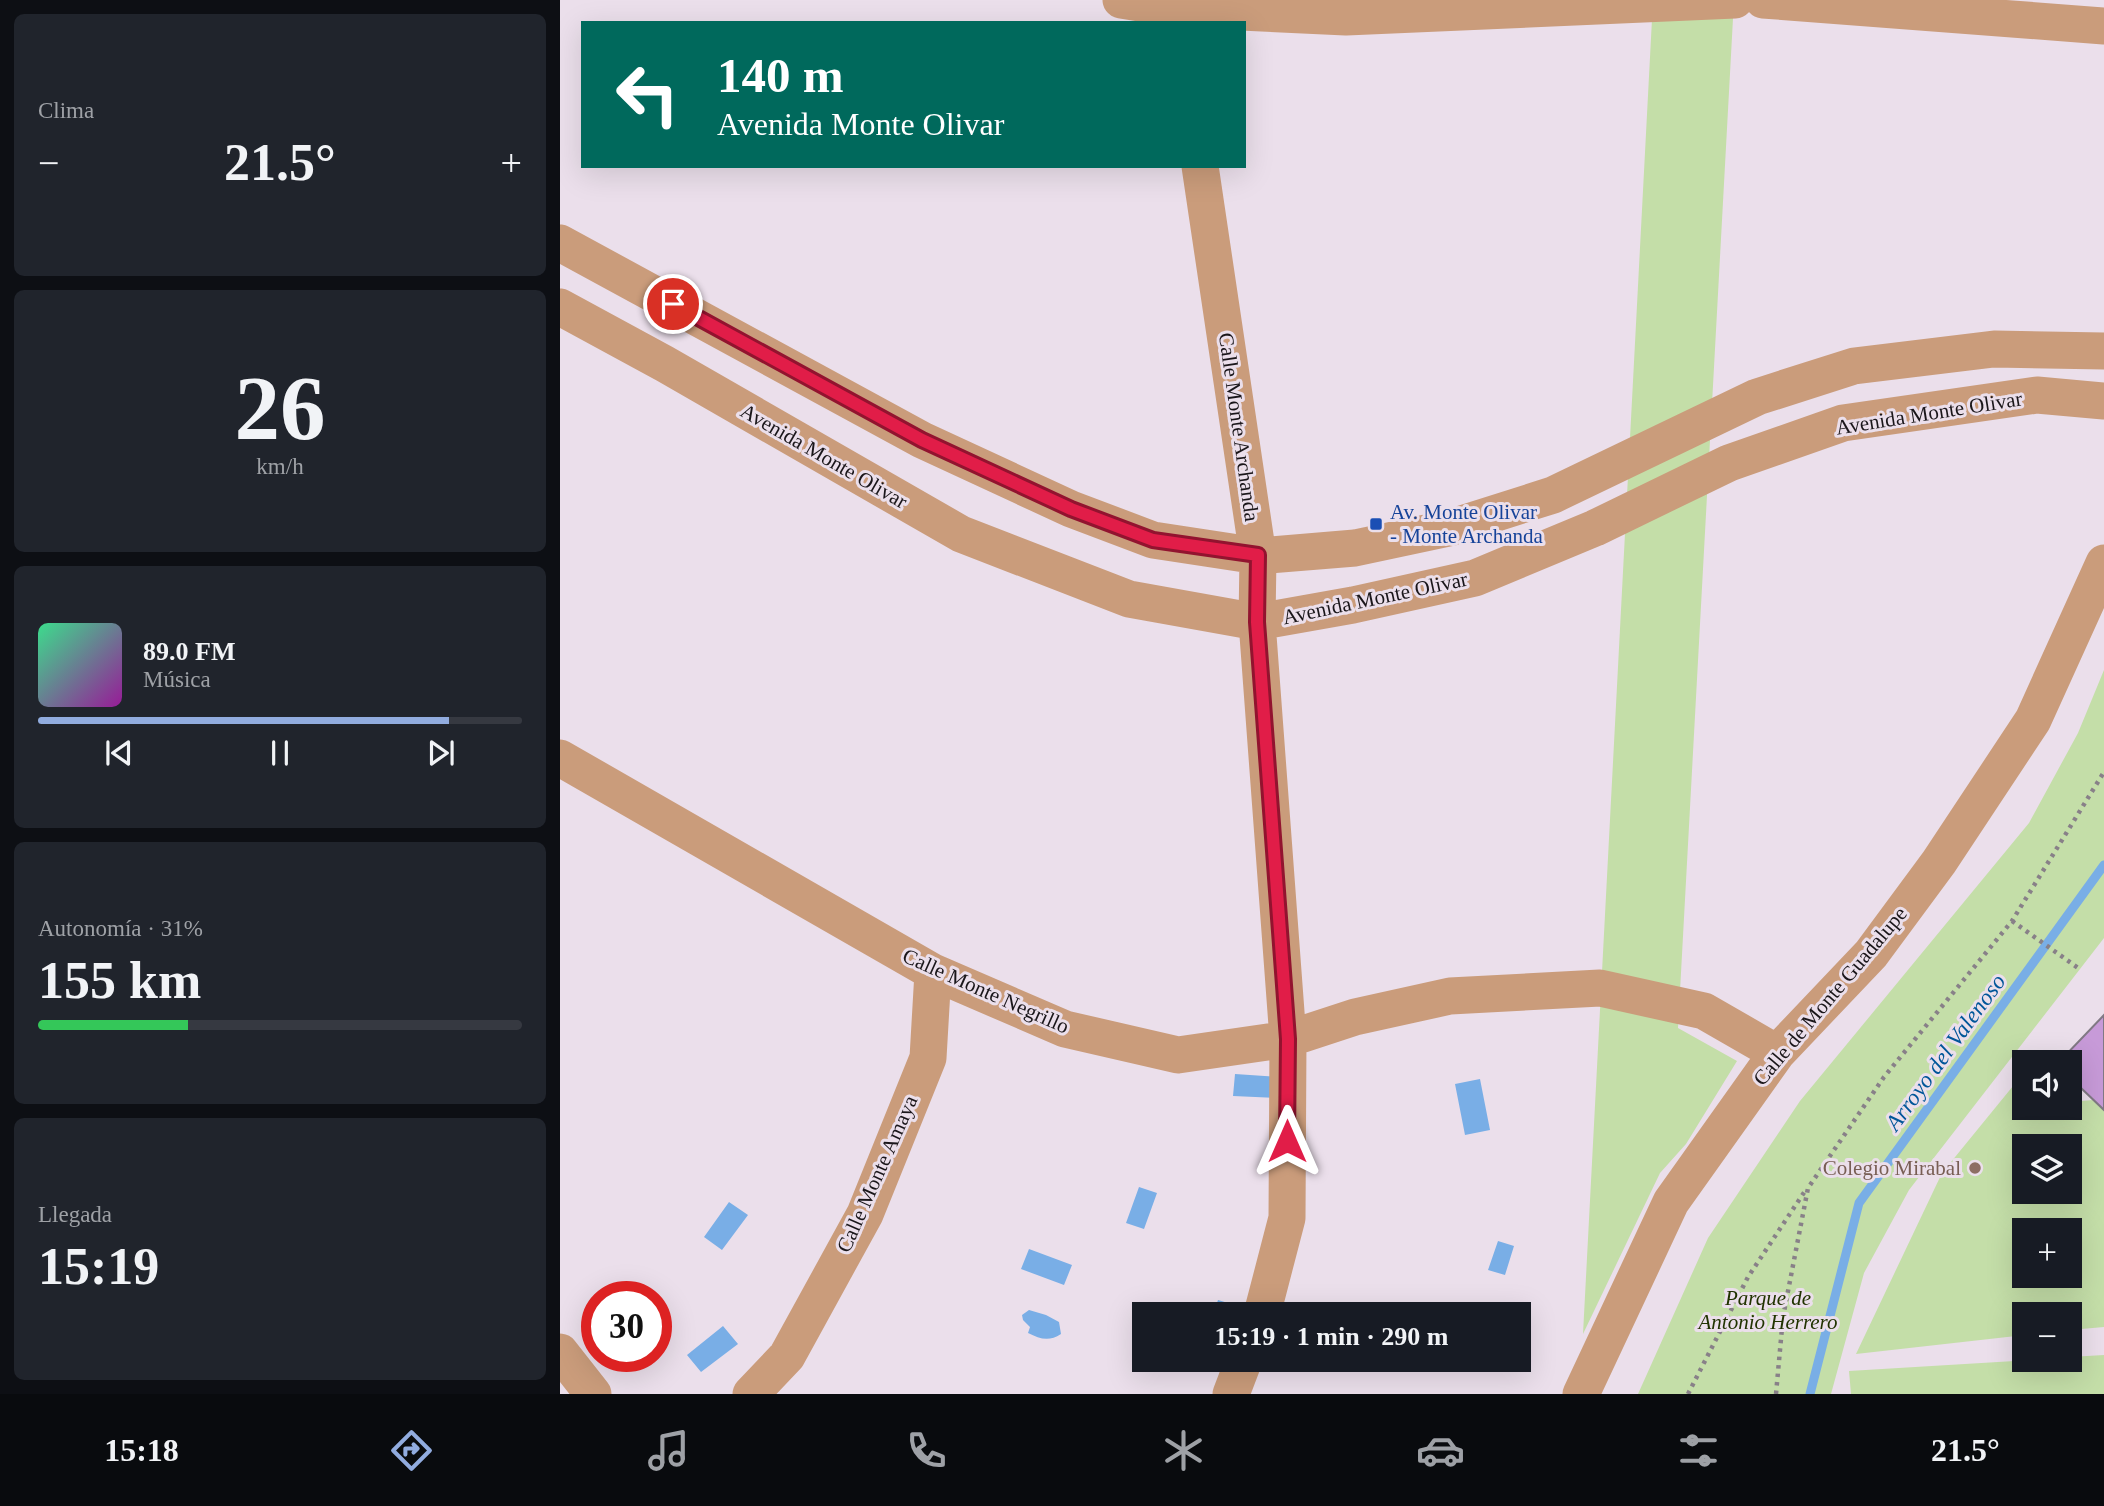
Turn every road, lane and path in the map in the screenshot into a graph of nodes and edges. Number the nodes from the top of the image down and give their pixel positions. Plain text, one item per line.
1 (1121, 0) edge
2 (1735, 0) edge
3 (1763, 0) edge
4 (1177, 10) edge
5 (2104, 26) edge
6 (1200, 168) edge
7 (560, 243) edge
8 (560, 307) edge
9 (2104, 351) edge
10 (2104, 401) edge
11 (1258, 555) junction
12 (2104, 564) edge
13 (1257, 622) junction
14 (560, 758) edge
15 (2104, 772) edge
16 (2012, 921) junction
17 (2081, 970) dead end
18 (933, 972) junction
19 (1288, 1039) junction
20 (1777, 1053) junction
21 (1808, 1188) junction
22 (1265, 1302) edge
23 (560, 1352) edge
24 (1239, 1372) edge
25 (593, 1394) edge
26 (751, 1394) edge
27 (1231, 1394) edge
28 (1581, 1394) edge
29 (1688, 1394) edge
30 (1776, 1394) edge

1 - 4 street
2 - 4 street
3 - 5 street
6 - 11 street, Calle Monte Archanda
7 - 11 street
8 - 13 street, Avenida Monte Olivar
9 - 11 street
10 - 13 street, Avenida Monte Olivar
11 - 13 street, Calle Monte Archanda
12 - 20 street, Calle de Monte Guadalupe
13 - 19 street, Calle Monte Archanda
14 - 18 street, Calle Monte Negrillo
15 - 16 path
16 - 17 path
16 - 21 path
18 - 19 street, Calle Monte Negrillo
18 - 26 street, Calle Monte Amaya
19 - 20 street, Calle Monte Negrillo
19 - 22 street, Calle Monte Archanda
20 - 28 street, Calle de Monte Guadalupe
21 - 29 path
21 - 30 path
23 - 25 street
24 - 27 street

